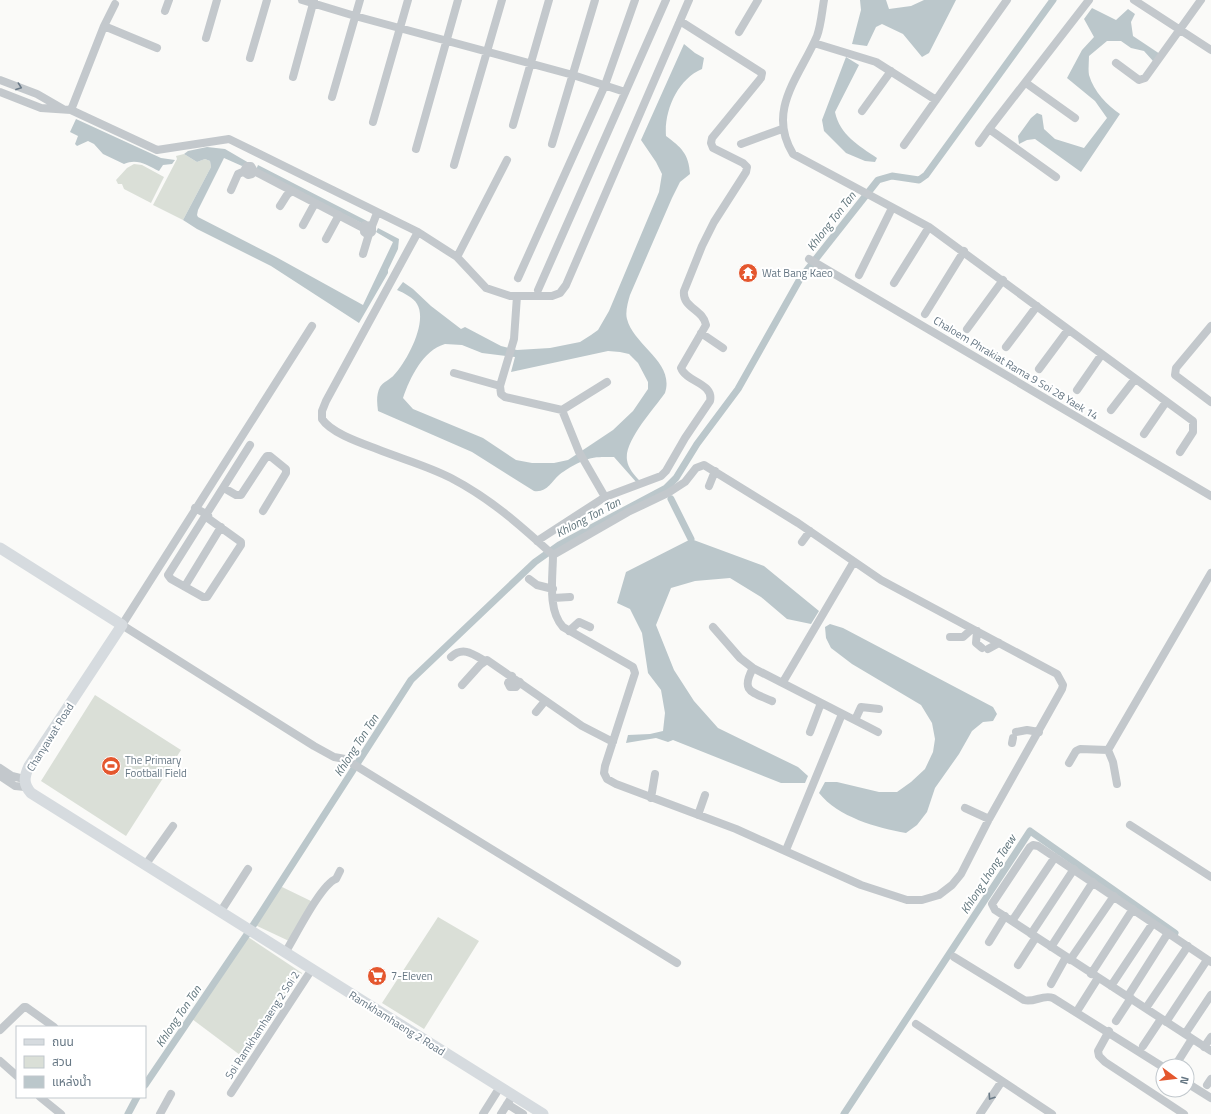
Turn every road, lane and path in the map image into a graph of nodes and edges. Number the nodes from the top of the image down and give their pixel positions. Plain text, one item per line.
1 (168, 0) edge
2 (217, 0) edge
3 (267, 0) edge
4 (302, 0) edge
5 (360, 0) edge
6 (408, 0) edge
7 (458, 0) edge
8 (502, 0) edge
9 (550, 0) edge
10 (595, 0) edge
11 (635, 0) edge
12 (666, 0) edge
13 (689, 0) edge
14 (758, 0) edge
15 (824, 0) edge
16 (1007, 0) edge
17 (1089, 0) edge
18 (1134, 0) edge
19 (1201, 0) edge
20 (314, 2) edge
21 (115, 4) dead end
22 (165, 11) dead end
23 (355, 16) junction
24 (680, 21) junction
25 (104, 26) junction
26 (400, 29) junction
27 (1180, 29) junction
28 (739, 32) dead end
29 (206, 38) dead end
30 (447, 40) junction
31 (814, 43) junction
32 (157, 48) dead end
33 (1211, 50) edge
34 (487, 51) junction
35 (250, 58) dead end
36 (1116, 63) dead end
37 (530, 64) junction
38 (891, 71) junction
39 (573, 75) junction
40 (293, 77) dead end
41 (0, 80) edge
42 (1026, 84) junction
43 (605, 85) junction
44 (0, 92) edge
45 (625, 92) junction
46 (332, 96) dead end
47 (936, 100) junction
48 (67, 110) junction
49 (862, 111) dead end
50 (1074, 118) dead end
51 (373, 122) dead end
52 (513, 125) dead end
53 (782, 129) junction
54 (989, 129) junction
55 (978, 143) dead end
56 (552, 144) dead end
57 (741, 144) dead end
58 (904, 145) dead end
59 (416, 149) dead end
60 (259, 153) junction
61 (507, 160) dead end
62 (454, 165) dead end
63 (253, 169) junction
64 (1056, 177) dead end
65 (231, 190) dead end
66 (292, 191) junction
67 (315, 203) junction
68 (280, 206) dead end
69 (892, 208) junction
70 (377, 213) junction
71 (339, 215) junction
72 (303, 225) dead end
73 (372, 226) junction
74 (929, 227) junction
75 (363, 228) junction
76 (418, 232) junction
77 (369, 234) junction
78 (326, 239) dead end
79 (964, 251) junction
80 (363, 254) dead end
81 (457, 257) junction
82 (809, 259) dead end
83 (859, 275) dead end
84 (518, 278) dead end
85 (1003, 280) junction
86 (894, 283) dead end
87 (538, 290) dead end
88 (517, 296) junction
89 (1037, 306) junction
90 (925, 314) dead end
91 (312, 326) dead end
92 (1211, 326) edge
93 (966, 329) dead end
94 (1068, 330) junction
95 (701, 333) junction
96 (1006, 347) dead end
97 (723, 348) dead end
98 (1102, 354) junction
99 (1039, 369) dead end
100 (454, 373) dead end
101 (1135, 379) junction
102 (607, 382) dead end
103 (500, 386) junction
104 (1077, 390) dead end
105 (1210, 397) edge
106 (1166, 402) junction
107 (562, 410) junction
108 (1111, 410) dead end
109 (1144, 434) dead end
110 (250, 445) dead end
111 (1180, 452) dead end
112 (715, 471) junction
113 (709, 486) dead end
114 (224, 488) junction
115 (1211, 496) edge
116 (605, 497) junction
117 (194, 510) junction
118 (263, 511) dead end
119 (207, 518) junction
120 (221, 527) junction
121 (810, 531) junction
122 (539, 542) junction
123 (802, 542) dead end
124 (0, 548) edge
125 (551, 553) junction
126 (853, 563) junction
127 (1211, 573) edge
128 (529, 579) dead end
129 (185, 586) junction
130 (553, 589) junction
131 (570, 597) dead end
132 (553, 598) junction
133 (122, 625) junction
134 (590, 627) dead end
135 (713, 627) dead end
136 (975, 630) junction
137 (569, 631) junction
138 (950, 637) dead end
139 (999, 643) junction
140 (452, 657) dead end
141 (485, 661) junction
142 (753, 668) junction
143 (783, 682) junction
144 (462, 685) dead end
145 (545, 700) junction
146 (772, 701) dead end
147 (821, 703) junction
148 (879, 709) dead end
149 (536, 712) dead end
150 (842, 714) junction
151 (855, 720) junction
152 (810, 732) dead end
153 (878, 732) dead end
154 (1039, 732) junction
155 (1014, 738) dead end
156 (613, 742) junction
157 (1108, 750) junction
158 (1069, 763) dead end
159 (0, 768) edge
160 (655, 774) dead end
161 (0, 776) edge
162 (25, 783) junction
163 (1117, 784) dead end
164 (705, 795) dead end
165 (651, 798) junction
166 (965, 808) dead end
167 (698, 815) junction
168 (989, 819) junction
169 (1130, 825) dead end
170 (173, 826) dead end
171 (786, 850) junction
172 (1055, 857) junction
173 (146, 864) junction
174 (248, 869) dead end
175 (1074, 870) junction
176 (340, 871) dead end
177 (1211, 877) edge
178 (1093, 882) junction
179 (1114, 896) junction
180 (1133, 909) junction
181 (221, 911) junction
182 (1004, 916) junction
183 (1012, 921) junction
184 (1153, 923) junction
185 (1168, 933) junction
186 (1034, 935) junction
187 (989, 942) dead end
188 (1188, 946) junction
189 (1051, 947) junction
190 (285, 952) junction
191 (954, 957) dead end
192 (1068, 958) junction
193 (1209, 961) edge
194 (677, 963) dead end
195 (1018, 965) dead end
196 (312, 969) junction
197 (1094, 976) junction
198 (1051, 984) dead end
199 (1111, 986) junction
200 (1211, 995) edge
201 (1130, 997) junction
202 (1079, 1008) dead end
203 (1146, 1008) junction
204 (1164, 1020) junction
205 (1116, 1021) dead end
206 (916, 1024) dead end
207 (53, 1026) edge
208 (0, 1030) edge
209 (1109, 1032) junction
210 (1185, 1034) junction
211 (1211, 1037) edge
212 (1192, 1039) junction
213 (1143, 1046) dead end
214 (1208, 1049) edge
215 (1180, 1058) edge
216 (0, 1062) edge
217 (1155, 1062) edge
218 (16, 1075) edge
219 (1002, 1081) junction
220 (500, 1087) junction
221 (1195, 1087) edge
222 (231, 1093) dead end
223 (171, 1094) dead end
224 (41, 1098) edge
225 (1211, 1098) edge
226 (510, 1099) junction
227 (51, 1107) junction
228 (527, 1112) edge
229 (45, 1114) edge
230 (61, 1114) edge
231 (160, 1114) edge
232 (483, 1114) edge
233 (501, 1114) edge
234 (543, 1114) edge
235 (980, 1114) edge
236 (1052, 1114) edge
237 (1183, 1114) edge

1 - 22 street
2 - 29 street
3 - 35 street
4 - 20 street
5 - 23 street
6 - 26 street
7 - 30 street
8 - 34 street
9 - 37 street
10 - 39 street
11 - 43 street
12 - 45 street
13 - 24 street
14 - 28 street
15 - 31 street
16 - 47 street
17 - 42 street
18 - 27 street
19 - 27 street
20 - 23 street
20 - 40 street
21 - 25 street
23 - 26 street
23 - 46 street
24 - 88 street
24 - 95 street
25 - 32 street
25 - 48 street
26 - 30 street
26 - 51 street
27 - 33 street
27 - 36 street
30 - 34 street
30 - 59 street
31 - 38 street
31 - 53 street
34 - 37 street
34 - 62 street
37 - 39 street
37 - 52 street
38 - 47 street
38 - 49 street
39 - 43 street
39 - 56 street
41 -> 48 street
42 - 50 street
42 - 54 street
43 - 45 street
43 - 84 street
44 - 48 street
45 - 87 street
47 - 58 street
48 - 60 street
53 - 57 street
53 - 69 street
54 - 55 street
54 - 64 street
60 - 63 street
60 - 70 street
61 - 81 street
63 - 65 street
63 - 66 street
66 - 67 street
66 - 68 street
67 - 71 street
67 - 72 street
69 - 74 street
69 - 83 street
70 - 73 street
70 - 76 street
71 - 75 street
71 - 78 street
73 - 75 street
73 - 77 street
74 - 79 street
74 - 86 street
75 - 77 street
76 - 81 street
76 - 122 street
77 - 80 street
79 - 85 street
79 - 90 street
81 - 88 street
82 - 115 street, Chaloem Phrakiat Rama 9 Soi 28 Yaek 14
85 - 89 street
85 - 93 street
88 - 103 street
89 - 94 street
89 - 96 street
91 - 117 street
92 - 105 street
94 - 98 street
94 - 99 street
95 - 97 street
95 - 116 street
98 - 101 street
98 - 104 street
100 - 103 street
101 - 106 street
101 - 108 street
102 - 107 street
103 - 107 street
106 - 109 street
106 - 111 street
107 - 116 street
110 - 114 street
112 - 113 street
112 - 121 street
112 - 125 street
114 - 118 street
114 - 119 street
116 - 122 street
117 - 119 street
117 - 133 street
119 - 120 street
119 - 129 street
120 - 129 street
120 - 129 street
121 - 123 street
121 - 126 street
122 - 125 street
124 - 133 main road
125 - 130 street
126 - 136 street
126 - 143 street
127 - 157 street
128 - 130 street
130 - 132 street
131 - 132 street
132 - 137 street
133 - 162 main road, Chanyawat Road
133 - 194 street
134 - 137 street
135 - 142 street
136 - 138 street
136 - 139 street
136 - 139 street
137 - 156 street
139 - 154 street
140 - 141 street
141 - 144 street
141 - 145 street
142 - 143 street
142 - 146 street
143 - 147 street
145 - 149 street
145 - 156 street
147 - 150 street
147 - 152 street
148 - 151 street
150 - 151 street
150 - 171 street
151 - 153 street
154 - 155 street
154 - 168 street
156 - 165 street
157 - 158 street
157 - 163 street
159 - 162 street
160 - 165 street
161 - 162 street
162 - 173 main road
164 - 167 street
165 - 167 street
166 - 168 street
167 - 171 street
168 - 171 street
169 - 177 street
170 - 173 street
172 - 175 street
172 - 182 street
172 - 183 street
173 - 181 main road
174 - 181 street
175 - 178 street
175 - 186 street
176 - 190 street
178 - 179 street
178 - 189 street
179 - 180 street
179 - 192 street
180 - 184 street
180 - 197 street
181 - 190 main road, Ramkhamhaeng 2 Road
182 - 183 street
182 - 187 street
183 - 186 street
184 - 185 street
184 - 199 street
185 - 188 street
185 - 201 street
186 - 189 street
186 - 195 street
188 - 193 street
188 - 203 street
189 - 192 street
190 - 196 main road, Ramkhamhaeng 2 Road
191 - 209 street
192 - 197 street
192 - 198 street
193 - 204 street
196 - 220 main road, Ramkhamhaeng 2 Road
196 - 222 street, Soi Ramkhamhaeng 2 Soi 2
197 - 199 street
197 - 202 street
199 - 201 street
200 - 210 street
201 - 203 street
201 - 205 street
203 - 204 street
204 - 210 street
204 - 213 street
206 - 219 street
207 - 208 street
209 - 217 street
209 - 237 street
210 - 212 street
211 - 214 street
212 - 214 street
212 - 215 street
216 - 218 street
219 -> 235 street
219 - 236 street
220 - 226 main road, Ramkhamhaeng 2 Road
220 - 232 street
221 - 225 street
223 - 231 street
224 - 227 street
226 - 228 main road, Ramkhamhaeng 2 Road
226 - 233 street
227 - 229 street
227 - 230 street
228 - 234 main road, Ramkhamhaeng 2 Road

